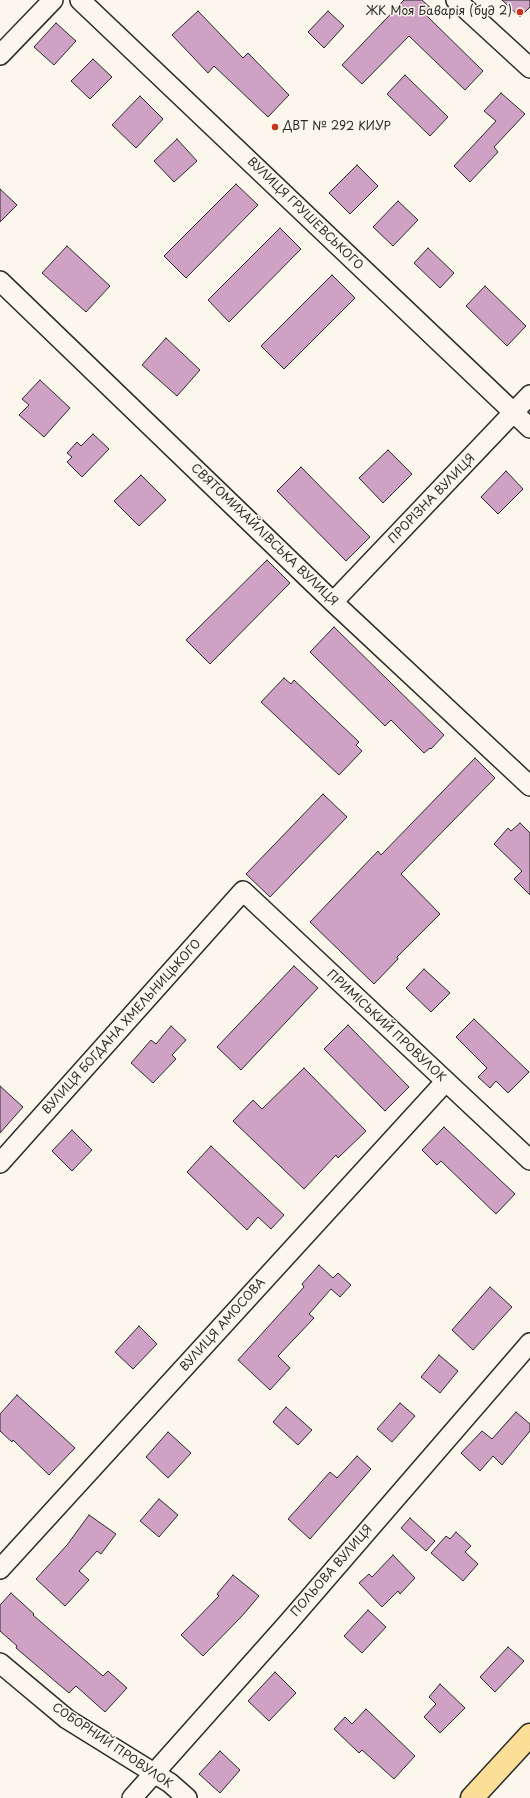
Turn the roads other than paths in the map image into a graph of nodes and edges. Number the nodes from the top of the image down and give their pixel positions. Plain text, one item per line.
1 (53, 0) edge
2 (80, 0) edge
3 (456, 0) edge
4 (0, 55) edge
5 (530, 68) edge
6 (0, 281) edge
7 (530, 395) edge
8 (513, 412) junction
9 (530, 428) edge
10 (334, 602) junction
11 (530, 786) edge
12 (243, 891) joint
13 (446, 1081) junction
14 (530, 1160) edge
15 (0, 1163) edge
16 (530, 1343) edge
17 (0, 1569) edge
18 (0, 1663) edge
19 (530, 1735) edge
20 (154, 1774) junction
21 (132, 1798) edge
22 (187, 1798) edge
23 (472, 1798) edge

1 - 4 street
2 - 8 street, ВУЛИЦЯ ГРУШЕВСЬКОГО
3 - 5 street
6 - 10 street, СВЯТОМИХАЙЛІВСЬКА ВУЛИЦЯ
7 - 8 street, ПРОРІЗНА ВУЛИЦЯ
8 - 9 street, ВУЛИЦЯ ГРУШЕВСЬКОГО
8 - 10 street, ПРОРІЗНА ВУЛИЦЯ
10 - 11 street, СВЯТОМИХАЙЛІВСЬКА ВУЛИЦЯ
12 - 13 street, ПРИМІСЬКИЙ ПРОВУЛОК
12 - 15 street, ВУЛИЦЯ БОГДАНА ХМЕЛЬНИЦЬКОГО
13 - 14 street, ПРИМІСЬКИЙ ПРОВУЛОК
13 - 17 street, ВУЛИЦЯ АМОСОВА
16 - 20 street, ПОЛЬОВА ВУЛИЦЯ
18 - 20 street, СОБОРНИЙ ПРОВУЛОК
19 - 23 main road
20 - 21 street, ПОЛЬОВА ВУЛИЦЯ
20 - 22 street, СОБОРНИЙ ПРОВУЛОК

